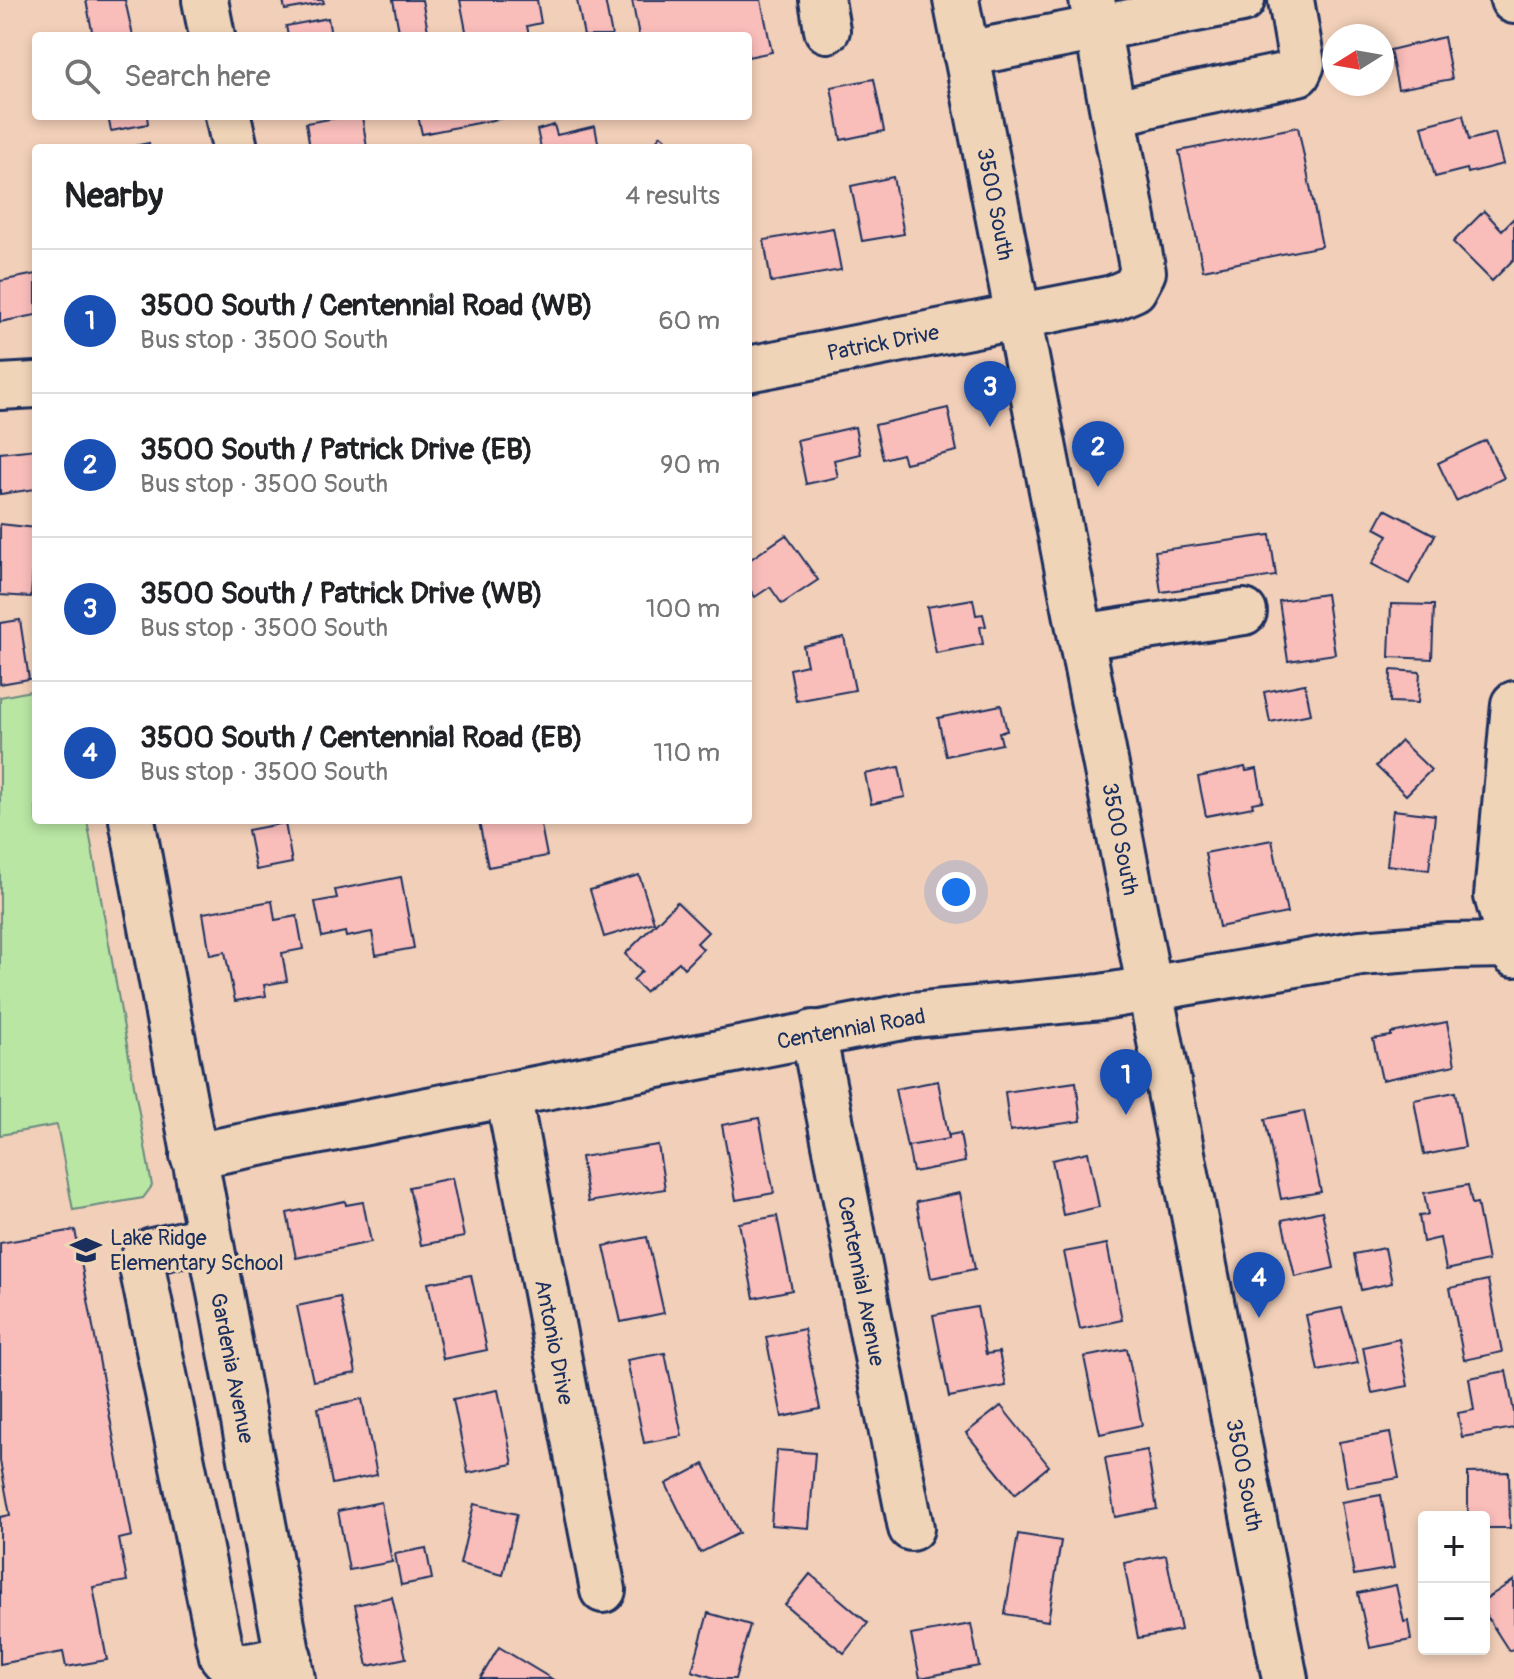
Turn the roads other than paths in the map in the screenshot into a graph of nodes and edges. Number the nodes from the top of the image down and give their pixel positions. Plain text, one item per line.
1 (205, 0) edge
2 (956, 0) edge
3 (1242, 0) edge
4 (1291, 0) edge
5 (1095, 15) edge
6 (211, 32) edge
7 (966, 54) junction
8 (1114, 114) junction
9 (229, 120) edge
10 (234, 144) edge
11 (1018, 316) junction
12 (752, 368) edge
13 (32, 385) edge
14 (0, 387) edge
15 (1244, 612) dead end
16 (1081, 637) junction
17 (1514, 704) edge
18 (136, 824) edge
19 (1513, 948) edge
20 (1150, 990) junction
21 (813, 1033) junction
22 (508, 1094) junction
23 (193, 1156) junction
24 (209, 1238) junction
25 (911, 1528) dead end
26 (603, 1590) dead end
27 (290, 1668) edge
28 (1285, 1679) edge

1 - 6 street
2 - 7 street, 3500 South
3 - 5 street
4 - 8 street
5 - 7 street
5 - 8 street, Patrick Drive
7 - 11 street, 3500 South
8 - 11 street, Patrick Drive
9 - 10 street
11 - 12 street, Patrick Drive
11 - 16 street, 3500 South
13 - 14 street
15 - 16 street
16 - 20 street, 3500 South
17 - 19 street
18 - 23 street, Gardenia Avenue
19 - 20 street, Centennial Road
20 - 21 street, Centennial Road
20 - 28 street, 3500 South
21 - 22 street, Centennial Road
21 - 25 street, Centennial Avenue
22 - 23 street, Centennial Road
22 - 26 street, Antonio Drive
23 - 24 street, Gardenia Avenue
24 - 27 street, Gardenia Avenue
24 - 27 street

